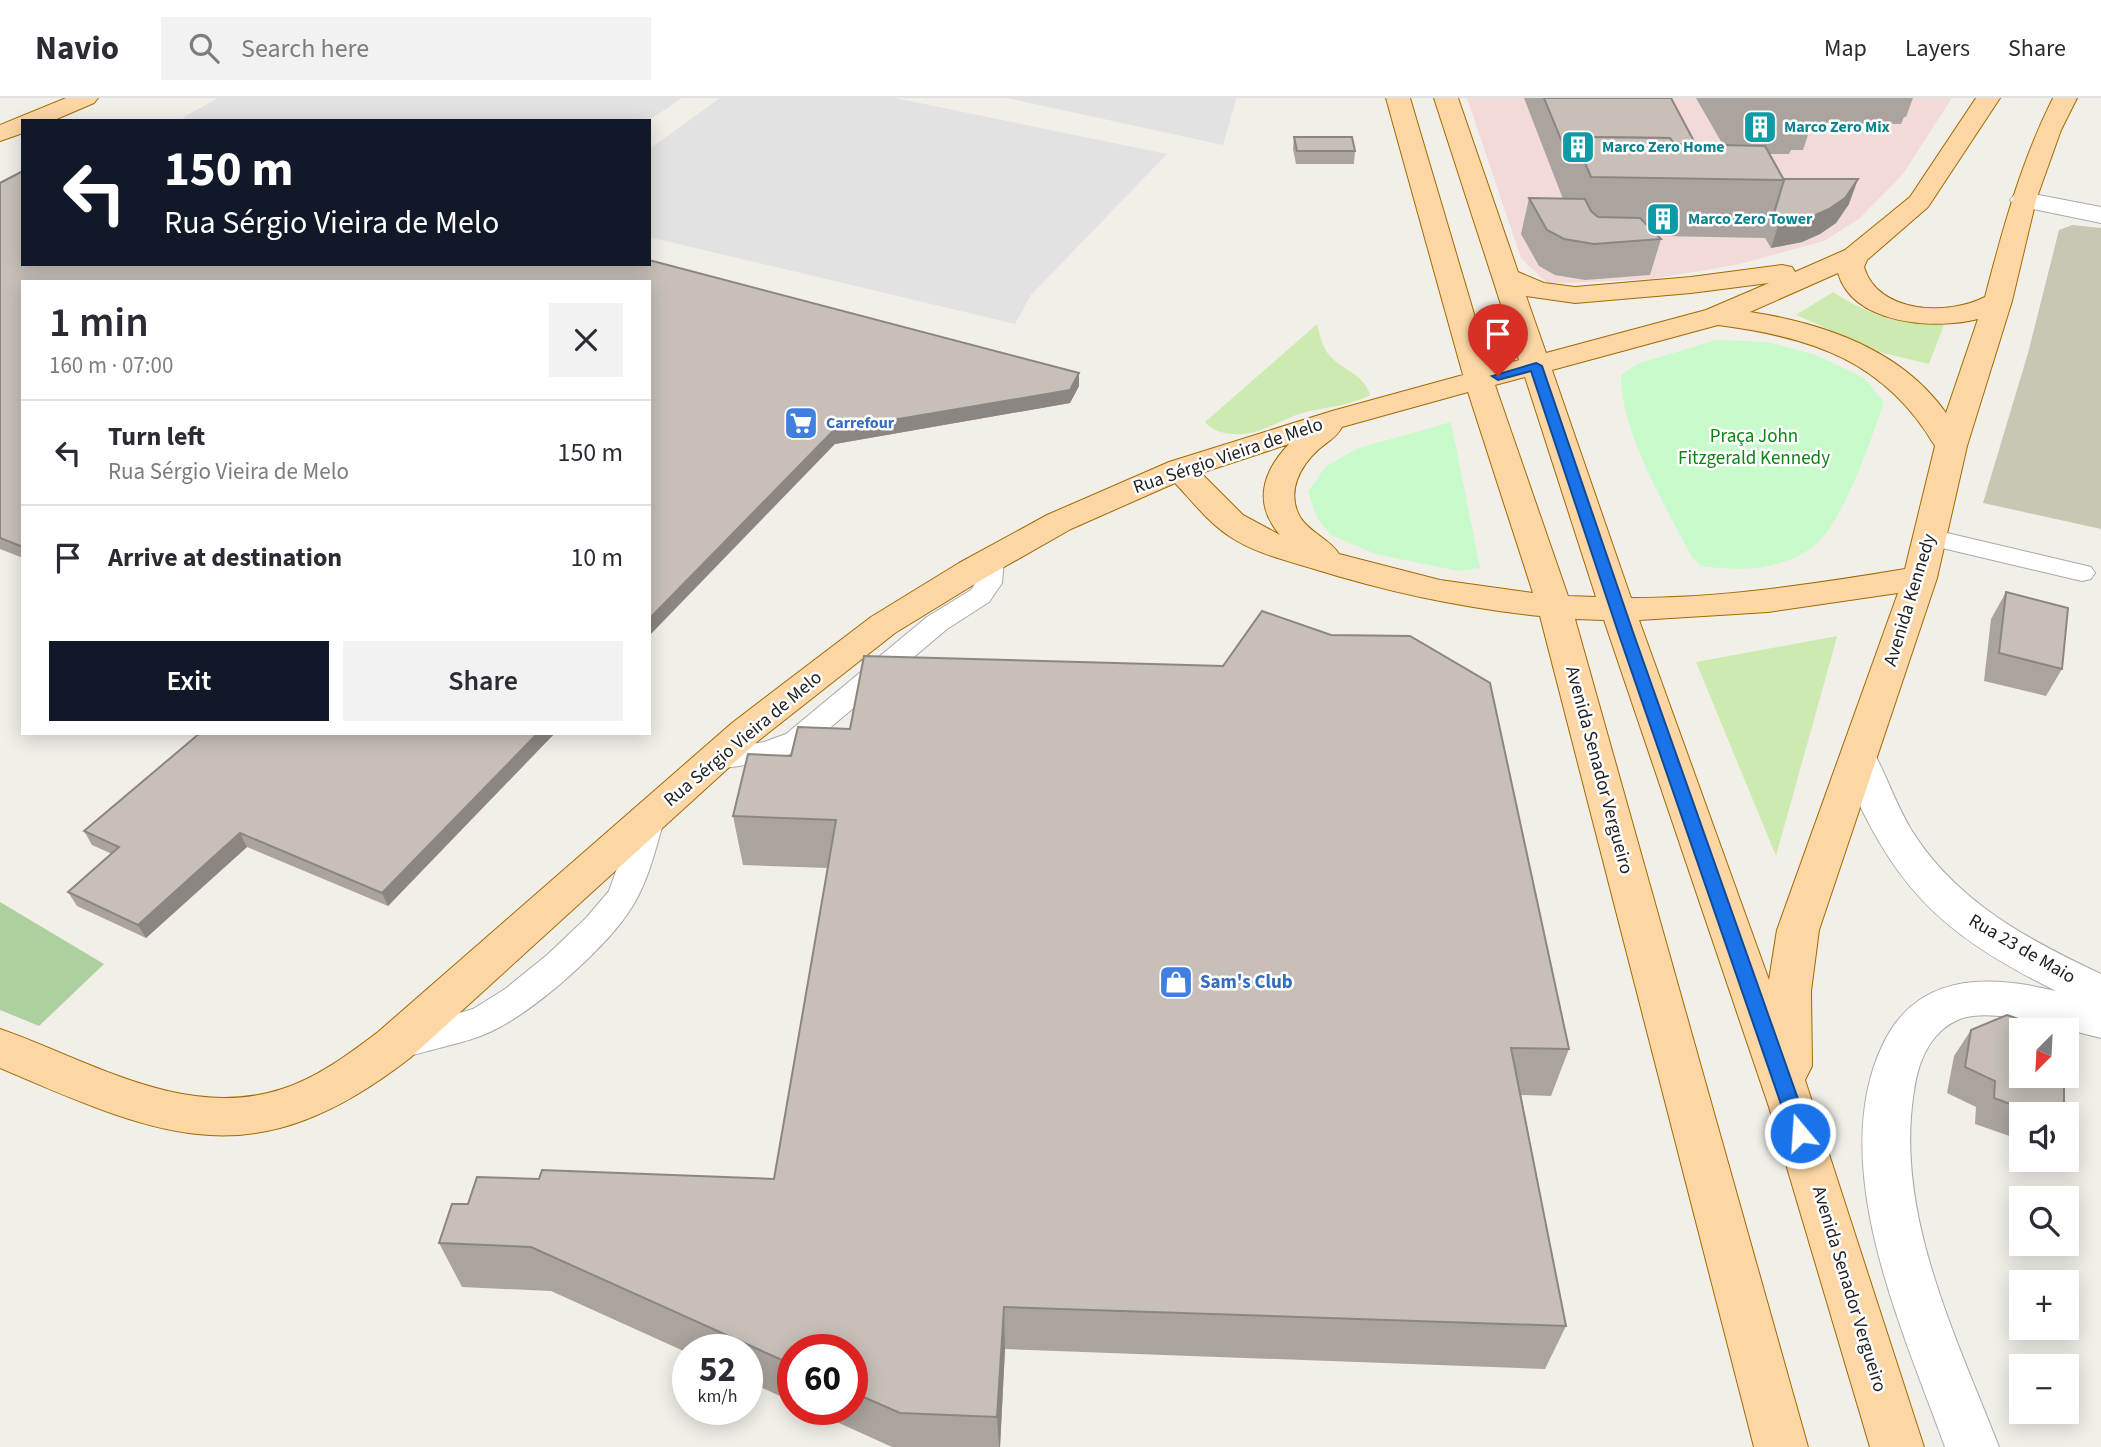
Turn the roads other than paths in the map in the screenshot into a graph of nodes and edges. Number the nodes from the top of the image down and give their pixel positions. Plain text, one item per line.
1 (86, 98) edge
2 (1398, 98) edge
3 (1446, 98) edge
4 (1988, 98) edge
5 (2065, 98) edge
6 (37, 119) edge
7 (21, 125) edge
8 (0, 134) edge
9 (2023, 200) junction
10 (2101, 215) edge
11 (1849, 258) junction
12 (1507, 277) junction
13 (1998, 301) junction
14 (1716, 316) junction
15 (1536, 366) junction
16 (1479, 381) junction
17 (1343, 417) junction
18 (1951, 446) junction
19 (1180, 469) junction
20 (1930, 537) junction
21 (1348, 569) junction
22 (2082, 573) dead end
23 (1920, 578) junction
24 (1554, 605) junction
25 (1620, 609) junction
26 (1858, 759) junction
27 (2101, 993) edge
28 (2101, 1020) edge
29 (0, 1048) edge
30 (1792, 1107) junction
31 (1781, 1447) edge
32 (1898, 1447) edge
33 (1972, 1447) edge

1 - 6 main road
2 - 16 main road, Avenida Senador Vergueiro
3 - 12 main road, Avenida Senador Vergueiro
4 - 11 main road
5 - 9 main road, Avenida Kennedy
7 - 8 main road
9 - 10 street
9 - 13 main road, Avenida Kennedy
11 - 12 main road
11 - 13 main road
11 - 14 main road
12 - 15 main road, Avenida Senador Vergueiro
13 - 18 main road, Avenida Kennedy
14 - 15 main road
14 - 18 main road
15 - 16 main road, Rua Sérgio Vieira de Melo
15 - 25 main road, Avenida Senador Vergueiro
16 - 17 main road, Rua Sérgio Vieira de Melo
16 - 24 main road, Avenida Senador Vergueiro
17 - 19 main road, Rua Sérgio Vieira de Melo
17 - 21 main road
18 - 20 main road, Avenida Kennedy
19 - 21 main road
19 - 29 main road, Rua Sérgio Vieira de Melo
20 - 22 lane
20 - 23 main road, Avenida Kennedy
21 - 24 main road
23 - 25 main road
23 - 26 main road, Avenida Kennedy
24 - 25 main road
24 - 31 main road, Avenida Senador Vergueiro
25 - 30 main road, Avenida Senador Vergueiro
26 - 27 street, Rua 23 de Maio
26 - 30 main road, Avenida Kennedy
28 - 33 street, Rua 23 de Maio
30 - 32 main road, Avenida Senador Vergueiro

